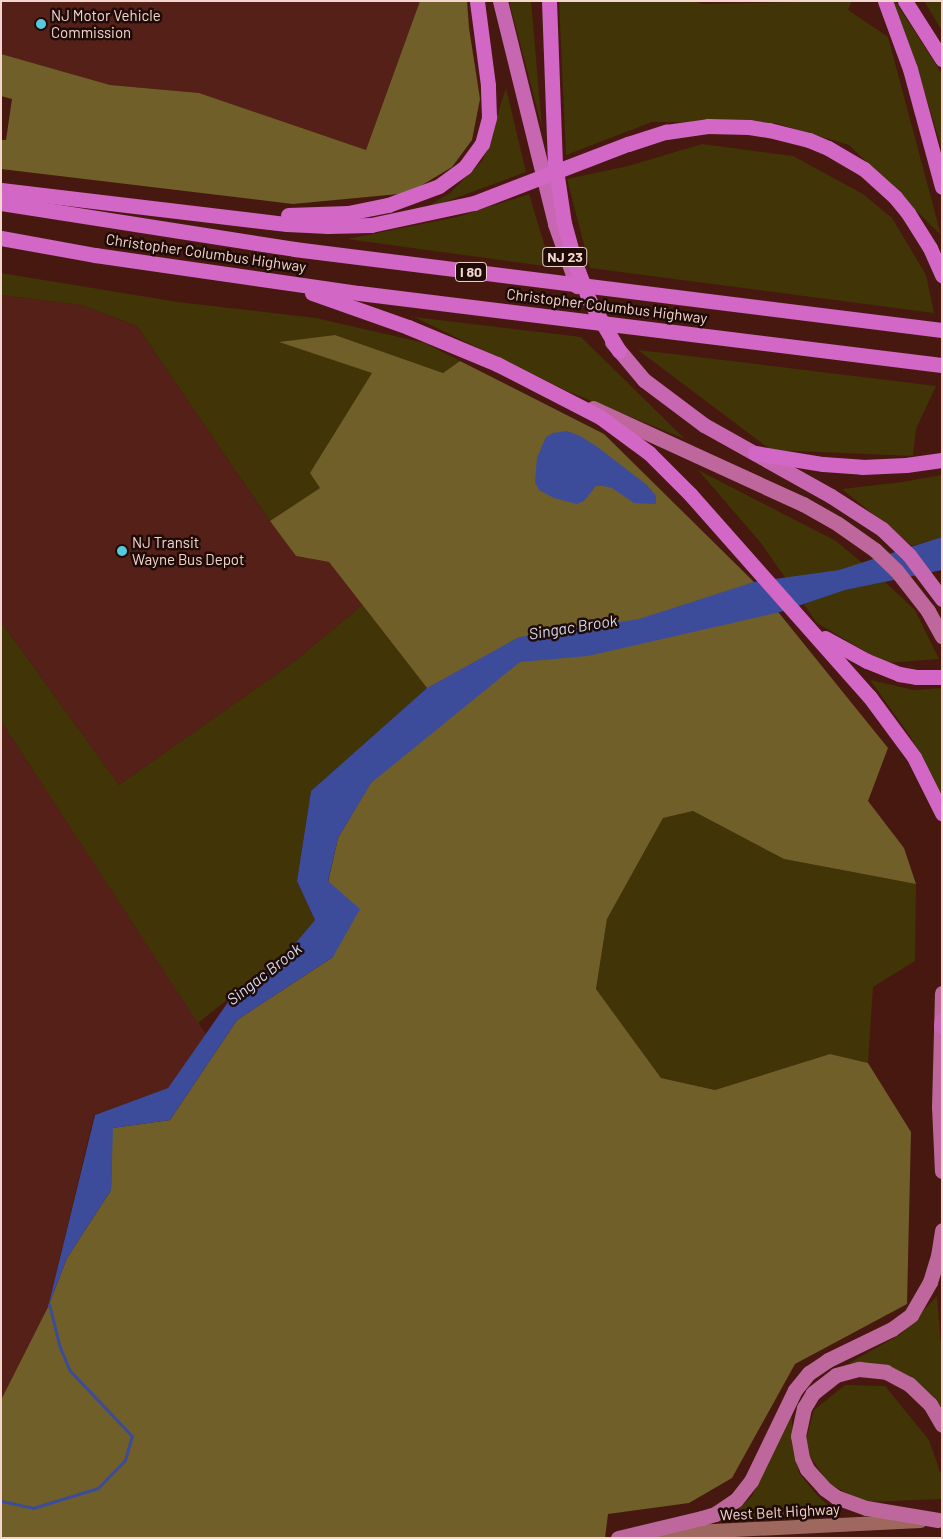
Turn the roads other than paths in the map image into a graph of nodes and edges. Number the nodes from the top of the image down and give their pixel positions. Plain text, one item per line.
1 (477, 1) edge
2 (500, 1) edge
3 (549, 1) edge
4 (885, 1) edge
5 (905, 1) edge
6 (942, 59) edge
7 (942, 186) edge
8 (1, 190) edge
9 (1, 203) edge
10 (224, 217) junction
11 (1, 238) edge
12 (942, 275) edge
13 (280, 281) junction
14 (942, 330) edge
15 (619, 351) junction
16 (942, 365) edge
17 (563, 396) junction
18 (755, 453) junction
19 (942, 460) edge
20 (942, 599) edge
21 (811, 629) junction
22 (942, 636) edge
23 (942, 677) edge
24 (942, 813) edge
25 (942, 994) edge
26 (941, 1023) edge
27 (942, 1171) edge
28 (942, 1230) edge
29 (942, 1425) edge
30 (940, 1520) edge
31 (619, 1538) edge

1 - 10 highway
2 - 15 highway, NJ 23
3 - 15 highway
4 - 7 highway
5 - 6 highway
8 - 10 highway
9 - 14 highway, Christopher Columbus Highway / I 80
10 - 12 highway
11 - 13 highway, Christopher Columbus Highway / I 80
13 - 16 highway, Christopher Columbus Highway / I 80
13 - 17 highway
15 - 18 highway, NJ 23
17 - 21 highway
17 - 22 main road
18 - 19 highway
18 - 20 highway, NJ 23
21 - 23 highway
21 - 24 highway
25 - 26 main road
26 - 27 main road
28 - 31 main road
29 - 30 main road
30 - 31 main road, West Belt Highway

